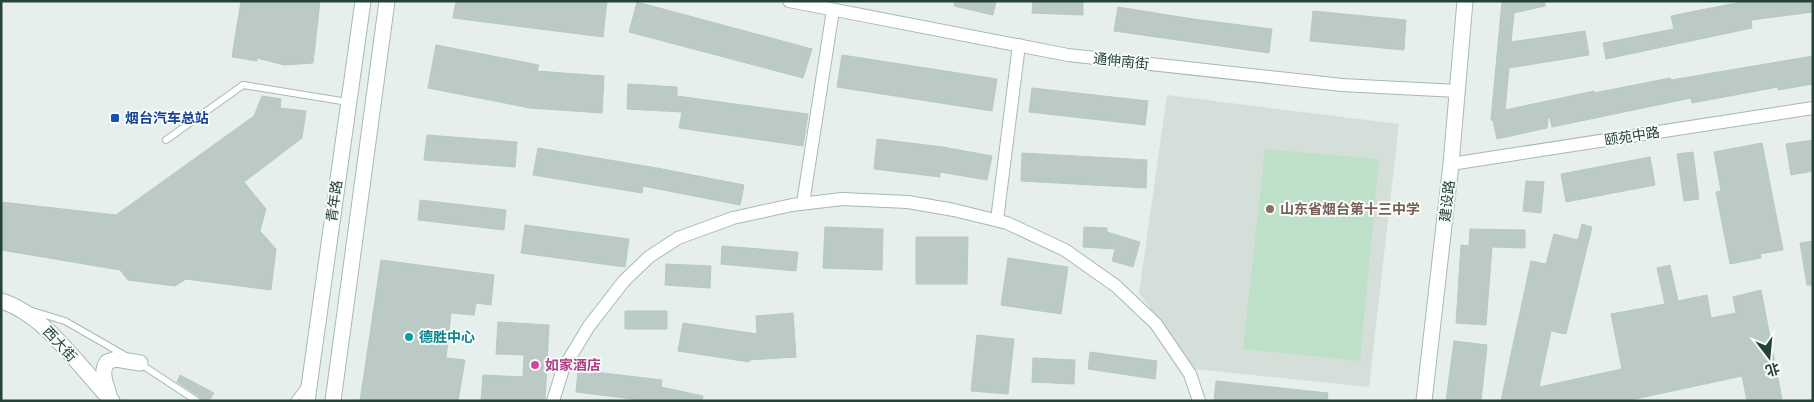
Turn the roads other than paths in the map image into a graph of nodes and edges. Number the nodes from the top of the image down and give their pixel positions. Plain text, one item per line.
1 (363, 1) edge
2 (387, 1) edge
3 (789, 1) edge
4 (1465, 1) edge
5 (833, 10) junction
6 (1019, 45) junction
7 (1458, 91) junction
8 (348, 102) junction
9 (1813, 108) edge
10 (166, 140) dead end
11 (1451, 164) junction
12 (804, 203) junction
13 (997, 220) junction
14 (1, 301) edge
15 (19, 307) junction
16 (140, 363) junction
17 (310, 379) junction
18 (111, 400) edge
19 (197, 401) edge
20 (294, 401) edge
21 (307, 401) edge
22 (334, 401) edge
23 (553, 401) edge
24 (1199, 401) edge
25 (1424, 401) edge

1 - 8 main road, 青年路
2 - 22 main road, 青年路
3 - 5 street, 通伸南街
4 - 7 main road, 建设路
5 - 6 street, 通伸南街
5 - 12 street
6 - 7 street, 通伸南街
6 - 13 street
7 - 11 main road, 建设路
8 - 10 lane
8 - 17 main road, 青年路
9 - 11 street, 颐苑中路
11 - 25 main road, 建设路
12 - 13 street
12 - 23 street
13 - 24 street
14 - 15 main road, 西大街
15 - 16 lane
15 - 18 main road, 西大街
16 - 18 main road
16 - 19 lane
17 - 20 lane
17 - 21 main road, 青年路

